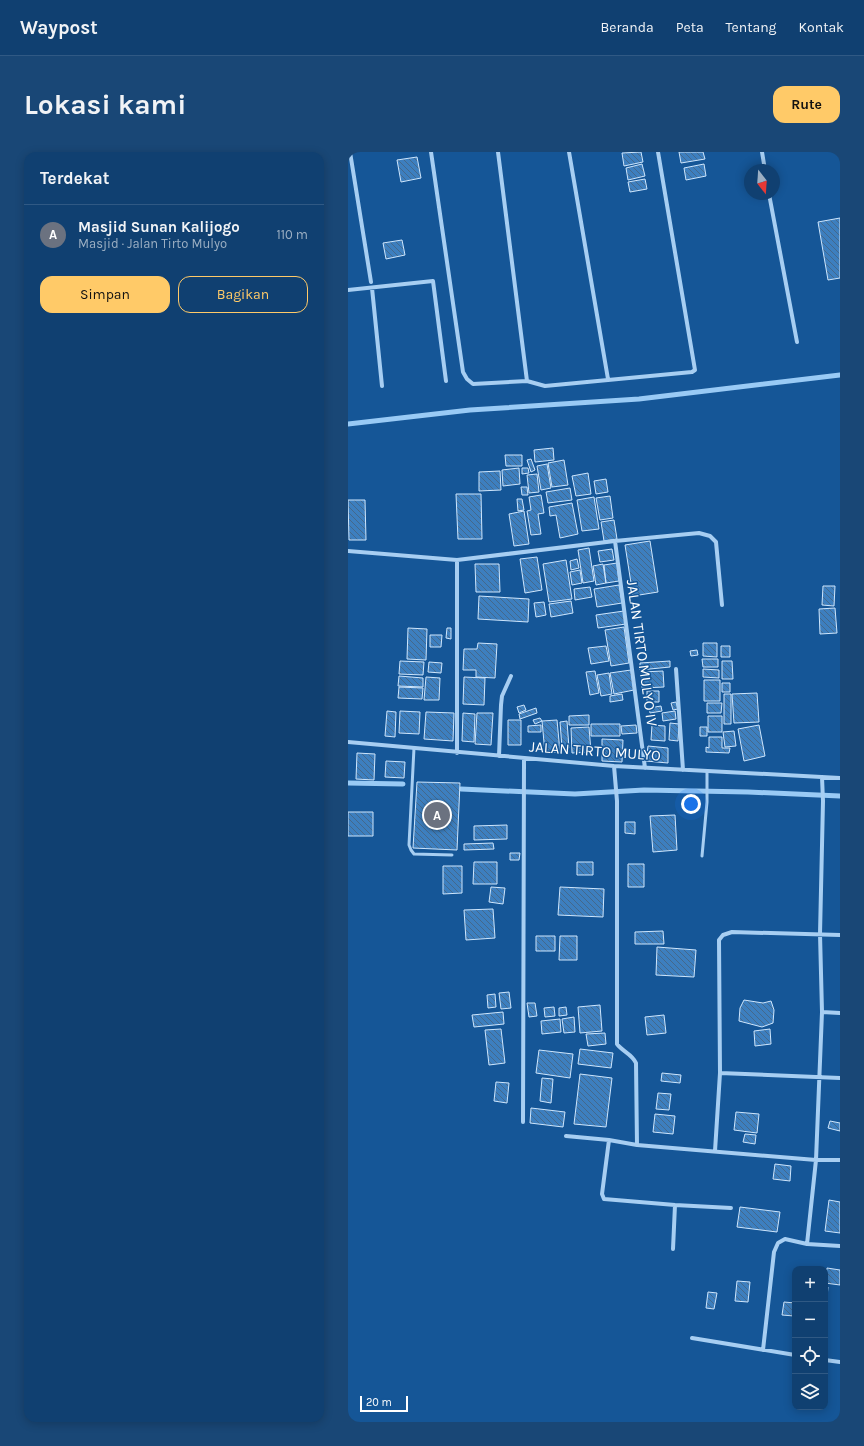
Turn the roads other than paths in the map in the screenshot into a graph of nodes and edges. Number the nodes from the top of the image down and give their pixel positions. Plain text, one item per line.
1 (350, 152) edge
2 (431, 152) edge
3 (498, 152) edge
4 (569, 152) edge
5 (658, 152) edge
6 (762, 152) edge
7 (764, 164) edge
8 (770, 200) edge
9 (370, 282) dead end
10 (372, 288) junction
11 (348, 290) edge
12 (797, 342) dead end
13 (608, 379) junction
14 (446, 381) dead end
15 (527, 381) junction
16 (382, 386) dead end
17 (615, 541) junction
18 (348, 551) edge
19 (457, 560) junction
20 (722, 605) dead end
21 (676, 669) dead end
22 (510, 676) dead end
23 (348, 742) edge
24 (414, 748) junction
25 (457, 752) junction
26 (499, 756) junction
27 (524, 758) junction
28 (614, 766) junction
29 (645, 768) junction
30 (683, 770) junction
31 (707, 771) junction
32 (822, 777) junction
33 (840, 778) edge
34 (452, 855) dead end
35 (702, 856) dead end
36 (820, 934) junction
37 (840, 935) edge
38 (822, 1012) junction
39 (840, 1013) edge
40 (720, 1073) junction
41 (819, 1078) junction
42 (840, 1078) edge
43 (523, 1122) dead end
44 (566, 1136) dead end
45 (609, 1140) junction
46 (637, 1145) junction
47 (715, 1151) junction
48 (816, 1160) junction
49 (840, 1160) edge
50 (675, 1205) junction
51 (731, 1208) dead end
52 (807, 1244) junction
53 (840, 1246) edge
54 (673, 1249) dead end
55 (692, 1338) dead end
56 (763, 1350) junction
57 (792, 1355) edge
58 (828, 1360) edge
59 (840, 1362) edge

1 - 9 street
2 - 15 street
3 - 15 street
4 - 13 street
5 - 13 street
6 - 7 street
8 - 12 street
10 - 11 street
10 - 14 street
10 - 16 street
13 - 15 street
17 - 19 street
17 - 20 street
17 - 29 street, JALAN TIRTO MULYO IV
18 - 19 street
19 - 25 street
21 - 30 street
22 - 26 street
23 - 24 street, JALAN TIRTO MULYO
24 - 25 street, JALAN TIRTO MULYO
24 - 34 lane
25 - 26 street, JALAN TIRTO MULYO
26 - 27 street, JALAN TIRTO MULYO
27 - 28 street, JALAN TIRTO MULYO
27 - 43 street
28 - 29 street, JALAN TIRTO MULYO
28 - 46 street
29 - 30 street, JALAN TIRTO MULYO
30 - 31 street, JALAN TIRTO MULYO
31 - 32 street, JALAN TIRTO MULYO
31 - 35 lane
32 - 33 street, JALAN TIRTO MULYO
32 - 36 street
36 - 37 street
36 - 38 street
36 - 40 street
38 - 39 street
38 - 41 street
40 - 41 street
40 - 47 street
41 - 42 street
41 - 48 street
44 - 45 street
45 - 46 street
45 - 50 street
46 - 47 street
47 - 48 street
48 - 49 street
48 - 52 street
50 - 51 street
50 - 54 street
52 - 53 street
52 - 56 street
55 - 56 street
56 - 57 street
58 - 59 street

